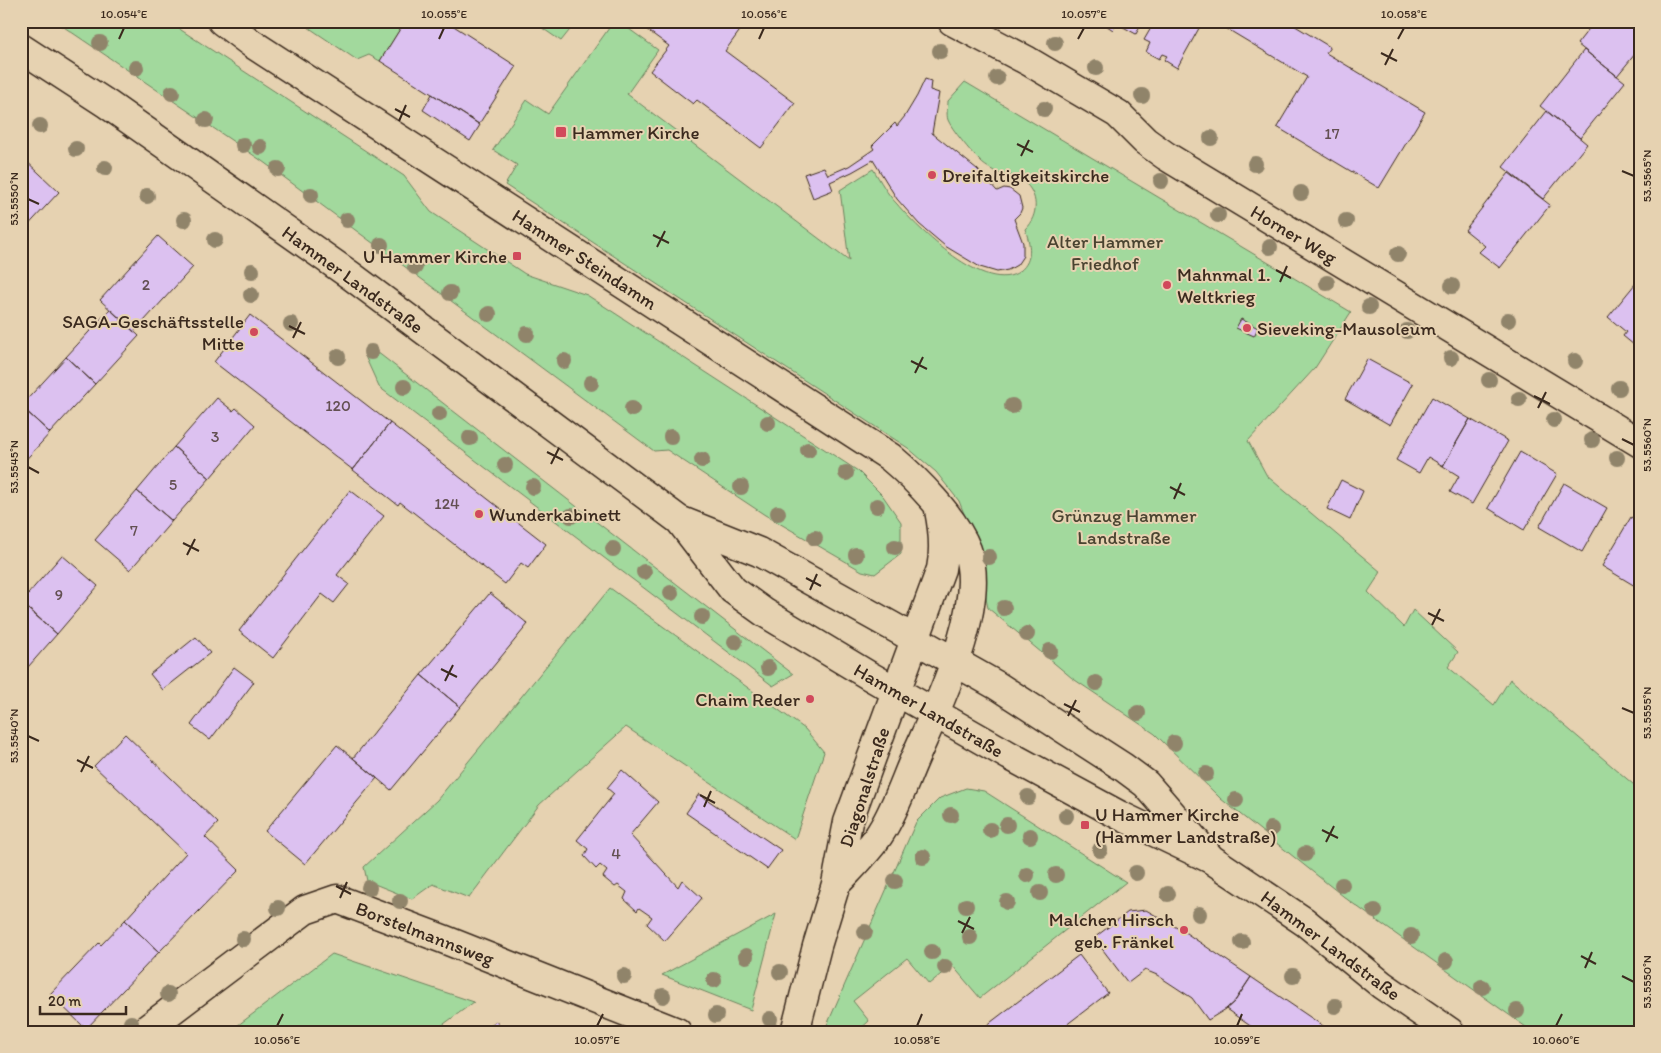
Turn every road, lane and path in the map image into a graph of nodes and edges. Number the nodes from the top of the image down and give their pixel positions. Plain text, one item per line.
1 (222, 21) edge
2 (952, 21) edge
3 (21, 48) edge
4 (1640, 443) edge
5 (939, 508) junction
6 (679, 520) junction
7 (916, 639) junction
8 (955, 662) junction
9 (896, 691) junction
10 (935, 713) junction
11 (1211, 859) junction
12 (836, 884) junction
13 (658, 1029) edge
14 (143, 1032) edge
15 (795, 1032) edge
16 (1450, 1032) edge

1 - 5 street, Hammer Steindamm
2 - 4 street, Horner Weg
3 - 6 street, Hammer Landstraße
5 - 7 street, Hammer Steindamm
5 - 8 street, Hammer Steindamm
6 - 7 street, Hammer Landstraße
6 - 9 street, Hammer Landstraße
7 - 8 street, Hammer Landstraße
7 - 9 street, Diagonalstraße
8 - 10 street, Diagonalstraße
8 - 11 street, Hammer Landstraße
9 - 10 street, Hammer Landstraße
9 - 12 street, Diagonalstraße
10 - 11 street, Hammer Landstraße
10 - 12 street, Diagonalstraße
11 - 16 street, Hammer Landstraße
12 - 15 street, Diagonalstraße
13 - 14 street, Borstelmannsweg

